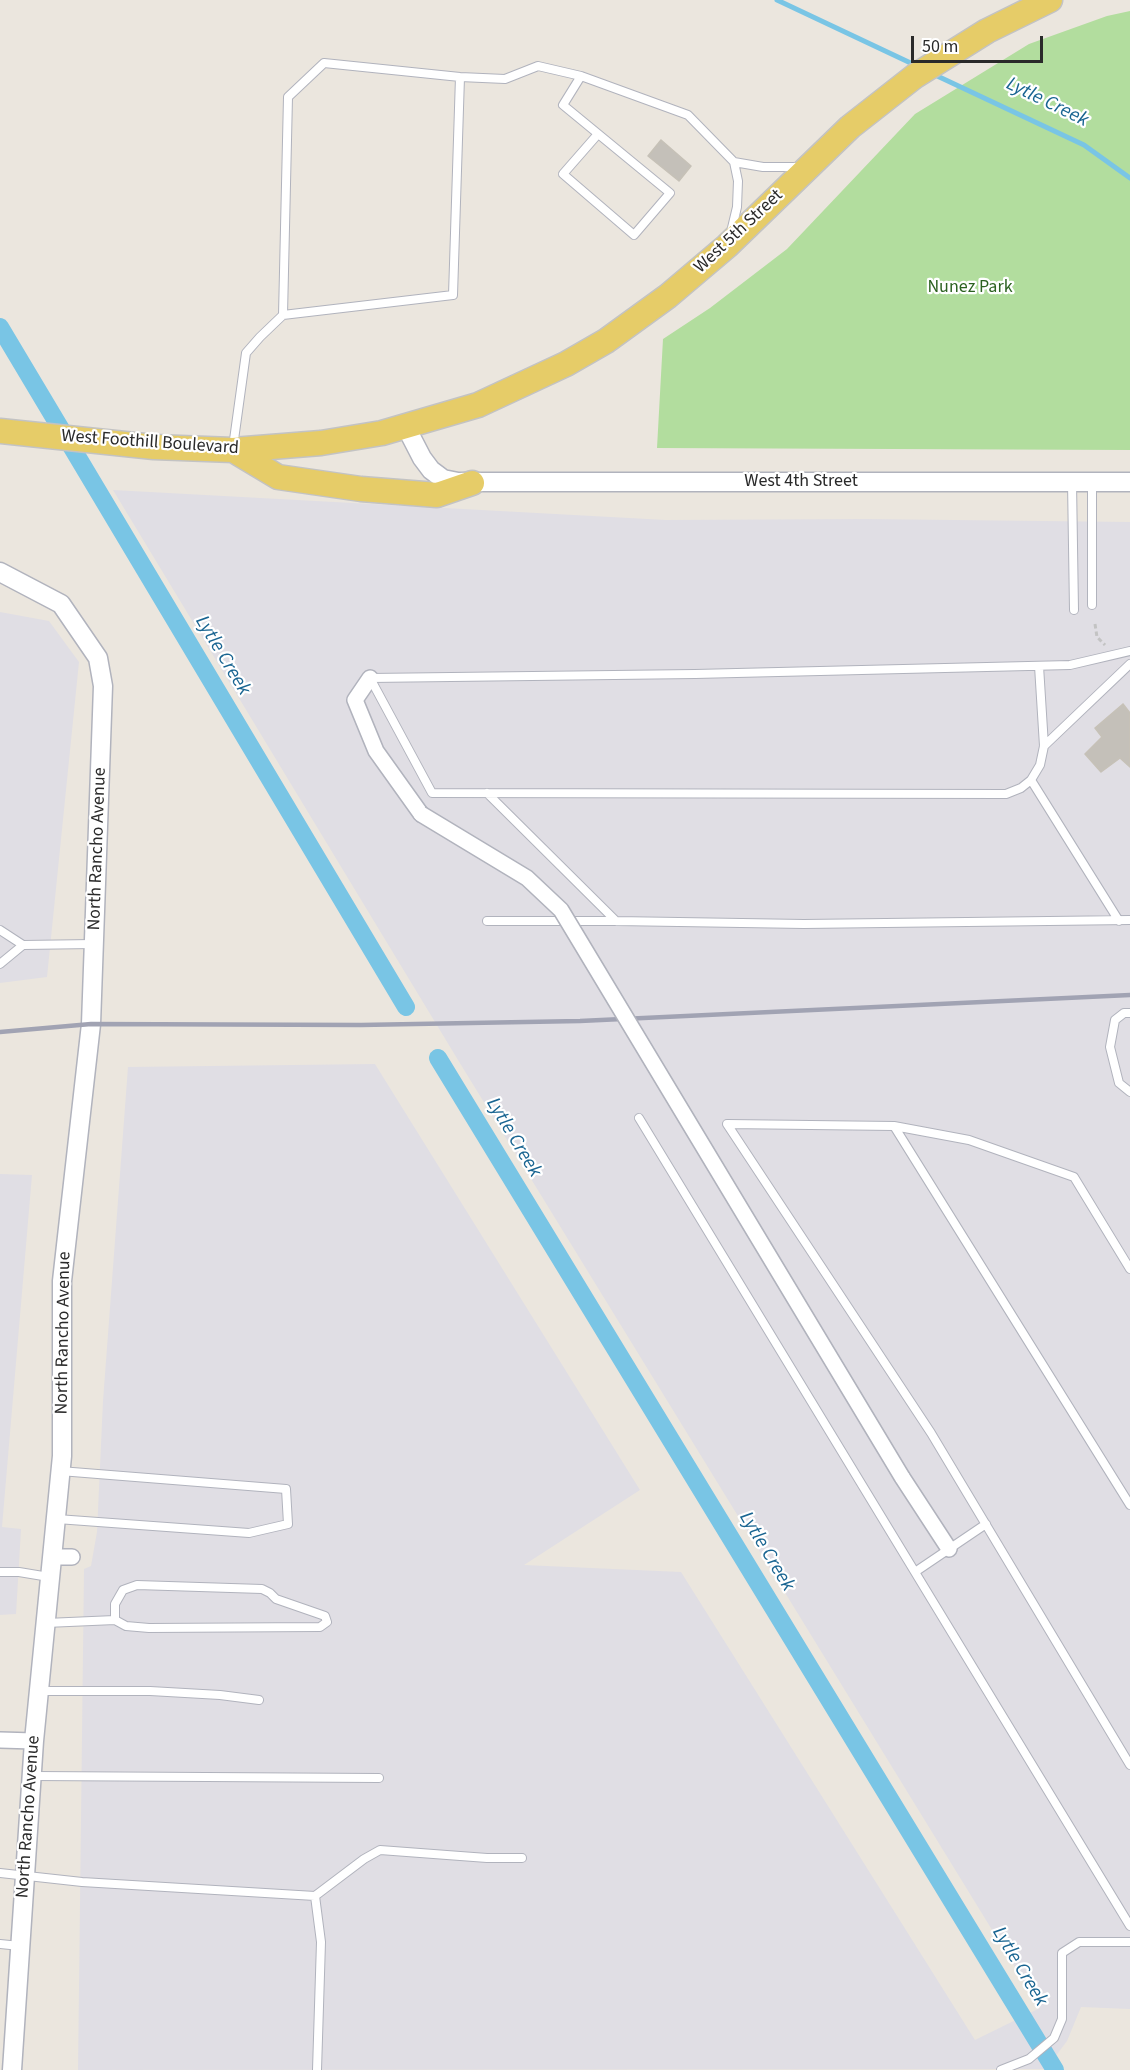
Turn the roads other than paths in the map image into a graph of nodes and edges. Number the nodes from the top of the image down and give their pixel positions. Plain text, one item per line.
1 (1050, 0) edge
2 (581, 76) junction
3 (460, 77) junction
4 (598, 134) junction
5 (734, 162) junction
6 (809, 167) junction
7 (727, 246) junction
8 (283, 315) junction
9 (406, 427) junction
10 (0, 431) edge
11 (233, 450) junction
12 (1072, 482) junction
13 (1092, 482) junction
14 (1130, 482) edge
15 (472, 483) junction
16 (0, 572) edge
17 (1092, 605) dead end
18 (1074, 610) dead end
19 (1130, 651) edge
20 (1130, 664) edge
21 (1039, 666) junction
22 (370, 678) junction
23 (1044, 746) junction
24 (1031, 780) junction
25 (487, 793) junction
26 (1130, 920) edge
27 (487, 921) dead end
28 (616, 921) junction
29 (1119, 921) junction
30 (0, 930) edge
31 (94, 944) junction
32 (23, 945) junction
33 (0, 964) edge
34 (1130, 1013) edge
35 (1130, 1092) edge
36 (639, 1118) dead end
37 (894, 1126) junction
38 (1130, 1269) edge
39 (60, 1471) junction
40 (1130, 1505) edge
41 (56, 1519) junction
42 (986, 1524) junction
43 (949, 1550) junction
44 (52, 1557) junction
45 (72, 1557) dead end
46 (0, 1572) edge
47 (915, 1572) junction
48 (50, 1577) junction
49 (115, 1620) junction
50 (46, 1623) junction
51 (40, 1691) junction
52 (259, 1700) dead end
53 (0, 1740) edge
54 (34, 1741) junction
55 (1130, 1765) edge
56 (31, 1776) junction
57 (379, 1778) dead end
58 (522, 1858) dead end
59 (0, 1873) edge
60 (25, 1875) junction
61 (315, 1896) junction
62 (1130, 1926) edge
63 (1130, 1942) edge
64 (0, 1944) edge
65 (20, 1946) junction
66 (12, 2070) edge
67 (317, 2070) edge
68 (1001, 2070) edge

1 - 6 main road, West 5th Street
2 - 3 lane
2 - 4 lane
2 - 5 lane
3 - 8 lane
3 - 8 lane
4 - 4 lane
5 - 6 lane
5 - 7 lane
6 - 7 main road, West 5th Street
7 - 9 main road, West 5th Street
8 - 11 lane
9 - 11 main road, West Foothill Boulevard
9 - 15 street, West 4th Street
10 - 11 main road, West Foothill Boulevard
11 - 15 main road
12 - 13 street, West 4th Street
12 - 15 street, West 4th Street
12 - 18 lane
13 - 14 street, West 4th Street
13 - 17 lane
16 - 31 street, North Rancho Avenue
19 - 21 lane
20 - 23 lane
21 - 22 lane
21 - 23 lane
22 - 25 lane
22 - 43 street, bridge
23 - 24 lane
24 - 25 lane
24 - 29 lane
25 - 28 lane
26 - 29 lane
27 - 28 lane
28 - 29 lane
30 - 32 lane
31 - 32 lane
31 - 39 street, North Rancho Avenue
32 - 33 lane
34 - 35 lane
36 - 47 lane
37 - 38 lane
37 - 40 lane
37 - 42 lane
39 - 41 street, North Rancho Avenue
39 - 41 lane
41 - 44 street, North Rancho Avenue
42 - 43 lane
42 - 55 lane
43 - 47 lane
44 - 45 street
44 - 48 street, North Rancho Avenue
46 - 48 lane
47 - 62 lane
48 - 50 street, North Rancho Avenue
49 - 49 lane
49 - 50 lane
50 - 51 street, North Rancho Avenue
51 - 52 lane
51 - 54 street, North Rancho Avenue
53 - 54 street
54 - 56 street, North Rancho Avenue
56 - 57 lane
56 - 60 street, North Rancho Avenue
58 - 61 lane
59 - 60 lane
60 - 61 lane
60 - 65 street, North Rancho Avenue
61 - 67 lane
63 - 68 lane
64 - 65 lane
65 - 66 street, North Rancho Avenue

